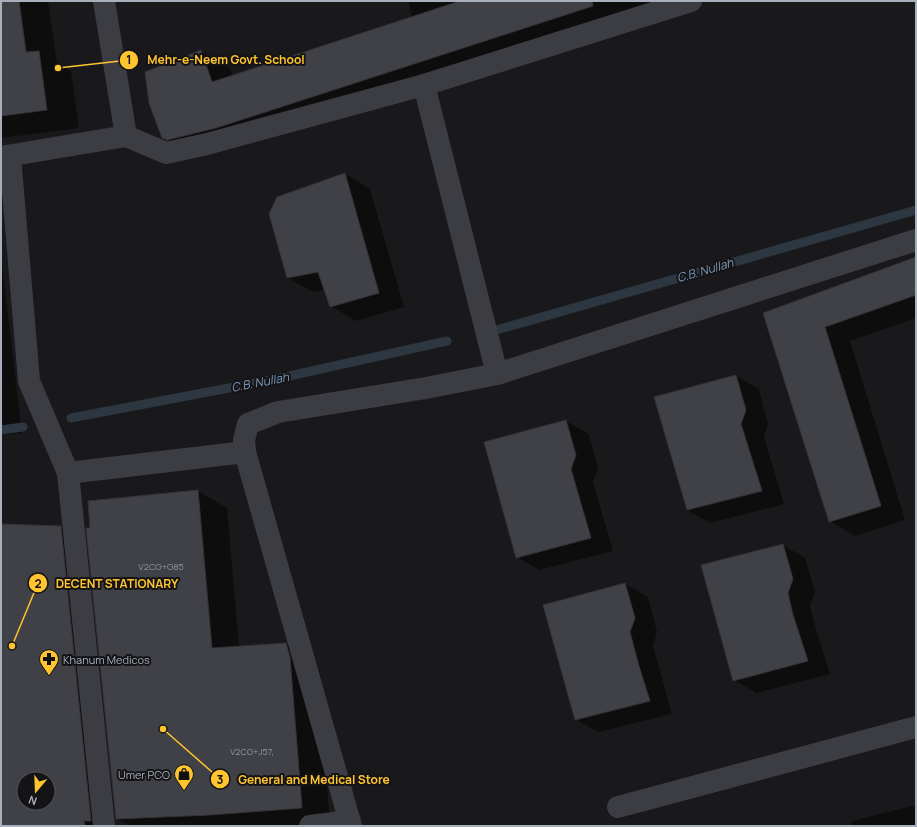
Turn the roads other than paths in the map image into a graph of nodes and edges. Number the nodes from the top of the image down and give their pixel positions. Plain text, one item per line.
1 (104, 1) edge
2 (691, 1) edge
3 (424, 85) junction
4 (126, 136) junction
5 (6, 156) edge
6 (916, 240) edge
7 (497, 374) junction
8 (245, 452) junction
9 (68, 473) junction
10 (916, 727) edge
11 (618, 806) dead end
12 (350, 823) edge
13 (104, 826) edge
14 (310, 826) edge

1 - 4 street
2 - 3 street
3 - 4 street
3 - 7 street
4 - 5 street
5 - 9 street
6 - 7 street
7 - 8 street
8 - 9 street
8 - 12 street
9 - 13 street
10 - 11 street
12 - 14 street

